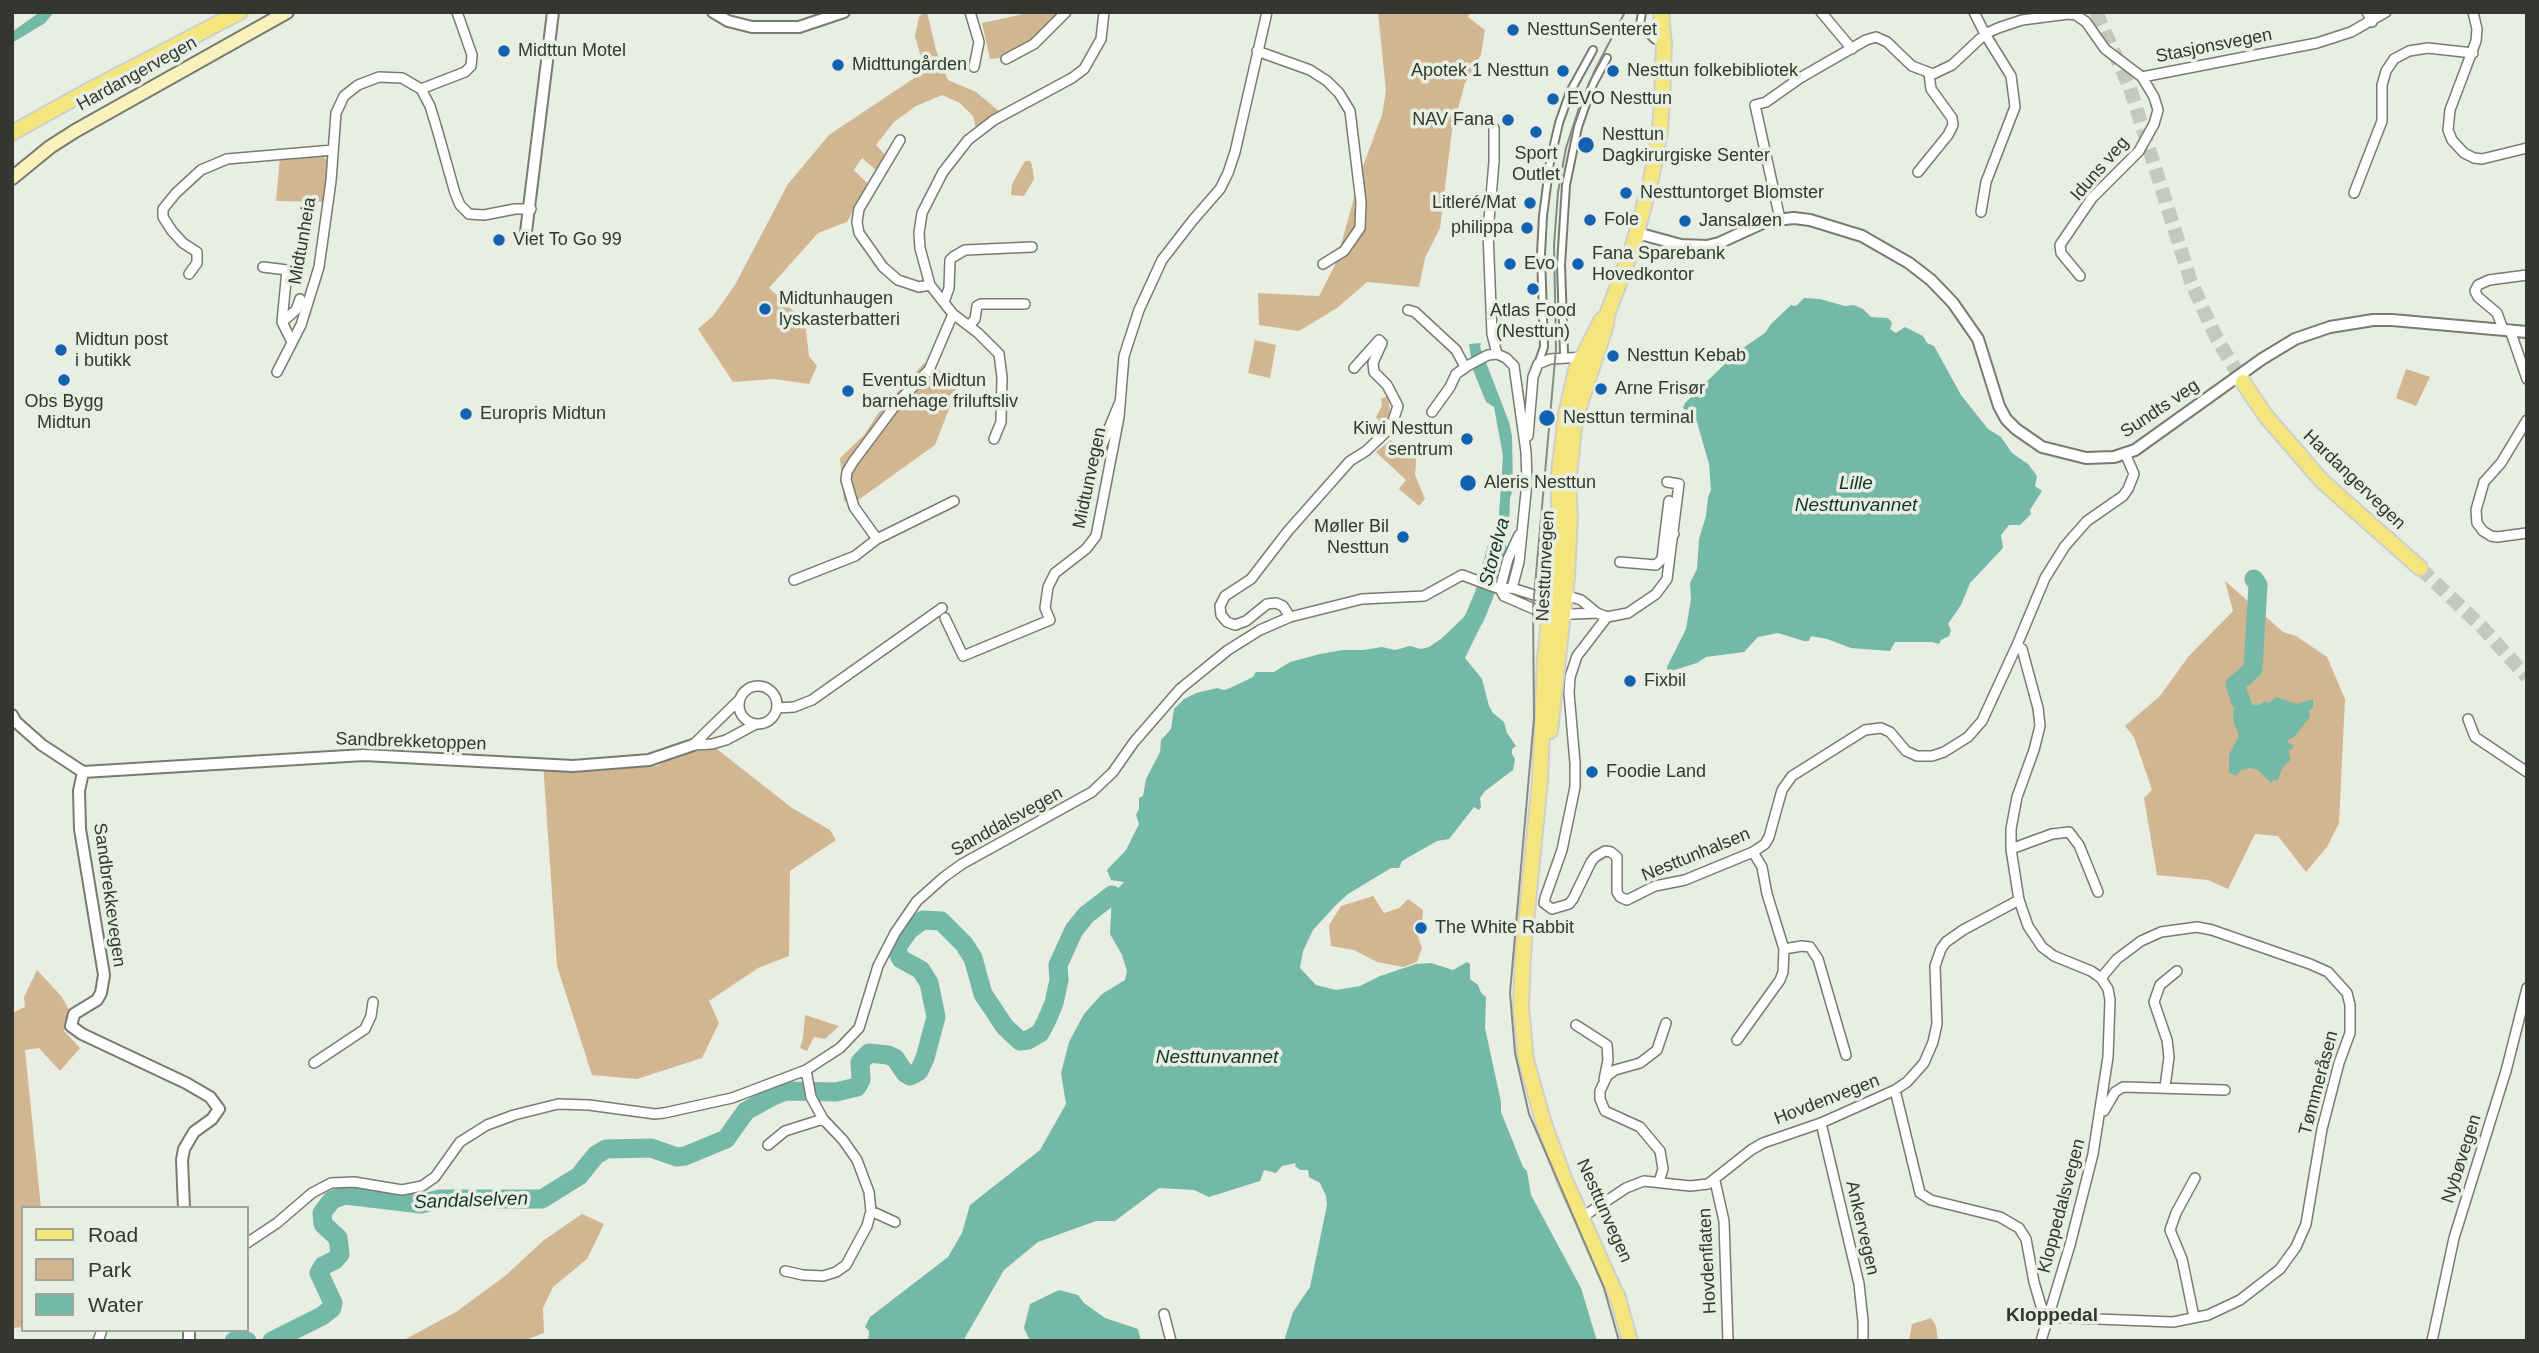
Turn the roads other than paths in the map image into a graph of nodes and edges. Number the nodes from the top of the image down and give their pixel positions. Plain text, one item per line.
1 (240, 12) edge
2 (287, 12) edge
3 (457, 12) edge
4 (553, 12) edge
5 (713, 12) edge
6 (845, 12) edge
7 (971, 12) edge
8 (1066, 12) edge
9 (1104, 12) edge
10 (1266, 12) edge
11 (1642, 12) edge
12 (1661, 12) edge
13 (1821, 12) edge
14 (1975, 12) edge
15 (2386, 12) edge
16 (2473, 12) edge
17 (2370, 17) edge
18 (1984, 34) junction
19 (1655, 40) dead end
20 (1593, 50) dead end
21 (1257, 51) junction
22 (1848, 51) junction
23 (2473, 52) junction
24 (1006, 58) dead end
25 (1607, 58) dead end
26 (974, 67) dead end
27 (1928, 74) junction
28 (2142, 77) junction
29 (421, 89) junction
30 (1494, 128) dead end
31 (12, 133) edge
32 (900, 140) dead end
33 (2527, 148) edge
34 (333, 150) junction
35 (1918, 172) dead end
36 (12, 178) edge
37 (2354, 193) dead end
38 (531, 209) junction
39 (1981, 212) dead end
40 (1780, 219) junction
41 (526, 232) dead end
42 (1637, 233) junction
43 (1032, 247) dead end
44 (1323, 264) dead end
45 (263, 267) dead end
46 (189, 274) dead end
47 (2527, 275) edge
48 (2080, 276) dead end
49 (930, 285) junction
50 (300, 299) dead end
51 (944, 303) junction
52 (1025, 304) dead end
53 (953, 314) junction
54 (1411, 314) dead end
55 (282, 322) junction
56 (969, 326) junction
57 (2506, 329) junction
58 (2527, 331) edge
59 (292, 342) junction
60 (1492, 355) junction
61 (1564, 356) junction
62 (1588, 357) junction
63 (1538, 364) junction
64 (1467, 366) junction
65 (1354, 368) dead end
66 (277, 372) dead end
67 (2527, 379) edge
68 (2243, 382) tunnel mouth
69 (1571, 387) junction
70 (1122, 398) junction
71 (1432, 412) dead end
72 (2527, 420) edge
73 (994, 439) dead end
74 (1527, 452) junction
75 (2125, 453) junction
76 (1098, 454) dead end
77 (1667, 482) dead end
78 (954, 501) dead end
79 (1669, 501) dead end
80 (1521, 530) junction
81 (1669, 533) junction
82 (2527, 533) edge
83 (877, 540) junction
84 (1620, 562) dead end
85 (2420, 568) tunnel mouth
86 (794, 580) dead end
87 (1497, 588) junction
88 (1512, 588) junction
89 (1558, 594) junction
90 (1597, 613) junction
91 (1555, 615) junction
92 (1290, 617) junction
93 (1607, 617) junction
94 (905, 634) joint
95 (2017, 645) junction
96 (740, 699) junction
97 (777, 708) junction
98 (12, 715) edge
99 (2468, 719) dead end
100 (756, 724) junction
101 (693, 745) junction
102 (83, 772) junction
103 (2527, 772) edge
104 (2011, 849) junction
105 (1753, 852) junction
106 (2098, 892) dead end
107 (2019, 900) junction
108 (1784, 949) junction
109 (2177, 971) dead end
110 (2101, 978) junction
111 (2527, 988) edge
112 (373, 1002) dead end
113 (1666, 1023) dead end
114 (1576, 1025) dead end
115 (1737, 1040) dead end
116 (1846, 1055) dead end
117 (314, 1063) dead end
118 (806, 1070) junction
119 (1604, 1081) junction
120 (2165, 1087) junction
121 (1895, 1090) junction
122 (2225, 1090) dead end
123 (823, 1119) junction
124 (2100, 1119) junction
125 (1821, 1123) junction
126 (1549, 1138) junction
127 (768, 1145) dead end
128 (2195, 1178) dead end
129 (1715, 1181) junction
130 (1659, 1182) junction
131 (184, 1206) edge
132 (871, 1211) junction
133 (1587, 1214) junction
134 (895, 1222) dead end
135 (248, 1242) edge
136 (785, 1271) dead end
137 (1619, 1301) junction
138 (1164, 1314) dead end
139 (2048, 1317) junction
140 (2194, 1317) junction
141 (1171, 1341) edge
142 (1630, 1341) edge
143 (1728, 1341) edge
144 (1863, 1341) edge
145 (2041, 1341) edge
146 (2432, 1341) edge

1 - 31 main road, Hardangervegen
2 - 36 main road, Hardangervegen
3 - 29 street
4 - 38 street
5 - 6 street
7 - 26 street
8 - 24 street
9 - 49 street
10 - 21 street, Midtunvegen
11 - 19 street
12 - 42 main road, Nesttunvegen
13 - 22 street
14 - 18 street
15 - 17 street, Stasjonsvegen
16 - 23 street
17 - 28 street, Stasjonsvegen
18 - 27 street, Stasjonsvegen
18 - 28 street, Stasjonsvegen
18 - 39 street
20 - 63 street
21 - 44 street
21 - 70 street, Midtunvegen
22 - 27 street
22 - 40 street
23 - 33 street
23 - 37 street
25 - 61 street
27 - 35 street
28 - 48 street, Iduns veg
29 - 34 street, Midtunheia
29 - 38 street
30 - 60 street
32 - 49 street
34 - 46 street
34 - 59 street, Midtunheia
38 - 41 street
40 - 42 street, Sundts veg
40 - 75 street, Sundts veg
42 - 62 main road, Nesttunvegen
43 - 51 street
45 - 55 street
47 - 57 street
49 - 51 street
50 - 55 street
51 - 53 street
52 - 56 street
53 - 56 street
53 - 83 street
54 - 64 street
55 - 59 street
56 - 73 street
57 - 58 street, Sundts veg
57 - 67 street
57 - 75 street, Sundts veg
59 - 66 street, Midtunheia
60 - 64 street
60 - 74 street, Nesttunvegen
61 - 62 street
61 - 63 street
61 - 69 street, Nesttunvegen
62 - 69 main road, Nesttunvegen
62 - 89 main road, Nesttunvegen
63 - 74 street, Nesttunvegen
64 - 71 street
65 - 92 street
68 - 85 main road, Hardangervegen
69 - 89 main road, Nesttunvegen
70 - 76 street, Midtunvegen
70 - 94 street, Midtunvegen
72 - 82 street
74 - 80 street, Nesttunvegen
75 - 95 street
77 - 81 street
78 - 83 street
79 - 81 street
80 - 87 street, Nesttunvegen
80 - 88 street, Nesttunvegen
81 - 84 street
81 - 93 street
83 - 86 street
87 - 88 street, Sanddalsvegen
87 - 91 street, Sanddalsvegen
87 - 92 street, Sanddalsvegen
88 - 89 street, Sanddalsvegen
89 - 90 street
89 - 91 main road, Nesttunvegen
90 - 91 street
90 - 93 street
91 - 126 main road, Nesttunvegen
92 - 118 street, Sanddalsvegen
93 - 105 street, Nesttunhalsen
94 - 97 street, Sandbrekketoppen
95 - 104 street
95 - 105 street, Nesttunhalsen
96 - 97 street, Sandbrekketoppen
96 - 100 street
96 - 101 street, Sandbrekketoppen
97 - 100 street, Sandbrekketoppen
98 - 102 street
99 - 103 street
100 - 101 street, Sandbrekketoppen
101 - 102 street, Sandbrekketoppen
102 - 131 street, Sandbrekkevegen
104 - 106 street
104 - 107 street
105 - 108 street
107 - 110 street
107 - 121 street, Hovdenvegen
108 - 115 street
108 - 116 street
109 - 120 street
110 - 124 street, Kloppedalsvegen
110 - 140 street, Tømmeråsen
111 - 146 street, Nybøvegen
112 - 117 street
113 - 119 street
114 - 119 street
118 - 123 street
118 - 135 street, Sanddalsvegen
119 - 130 street
120 - 122 street, Kloppedalsvegen
120 - 124 street, Kloppedalsvegen
121 - 125 street, Hovdenvegen
121 - 139 street
123 - 127 street
123 - 132 street
124 - 139 street, Kloppedalsvegen
125 - 129 street, Hovdenvegen
125 - 144 street, Ankervegen
126 - 133 main road, Nesttunvegen
126 - 137 main road, Nesttunvegen
128 - 140 street
129 - 130 street
129 - 143 street, Hovdenflaten
130 - 133 street
132 - 134 street
132 - 136 street
133 - 137 main road, Nesttunvegen
137 - 142 main road, Nesttunvegen
138 - 141 street
139 - 140 street, Tømmeråsen
139 - 145 street, Kloppedalsvegen

